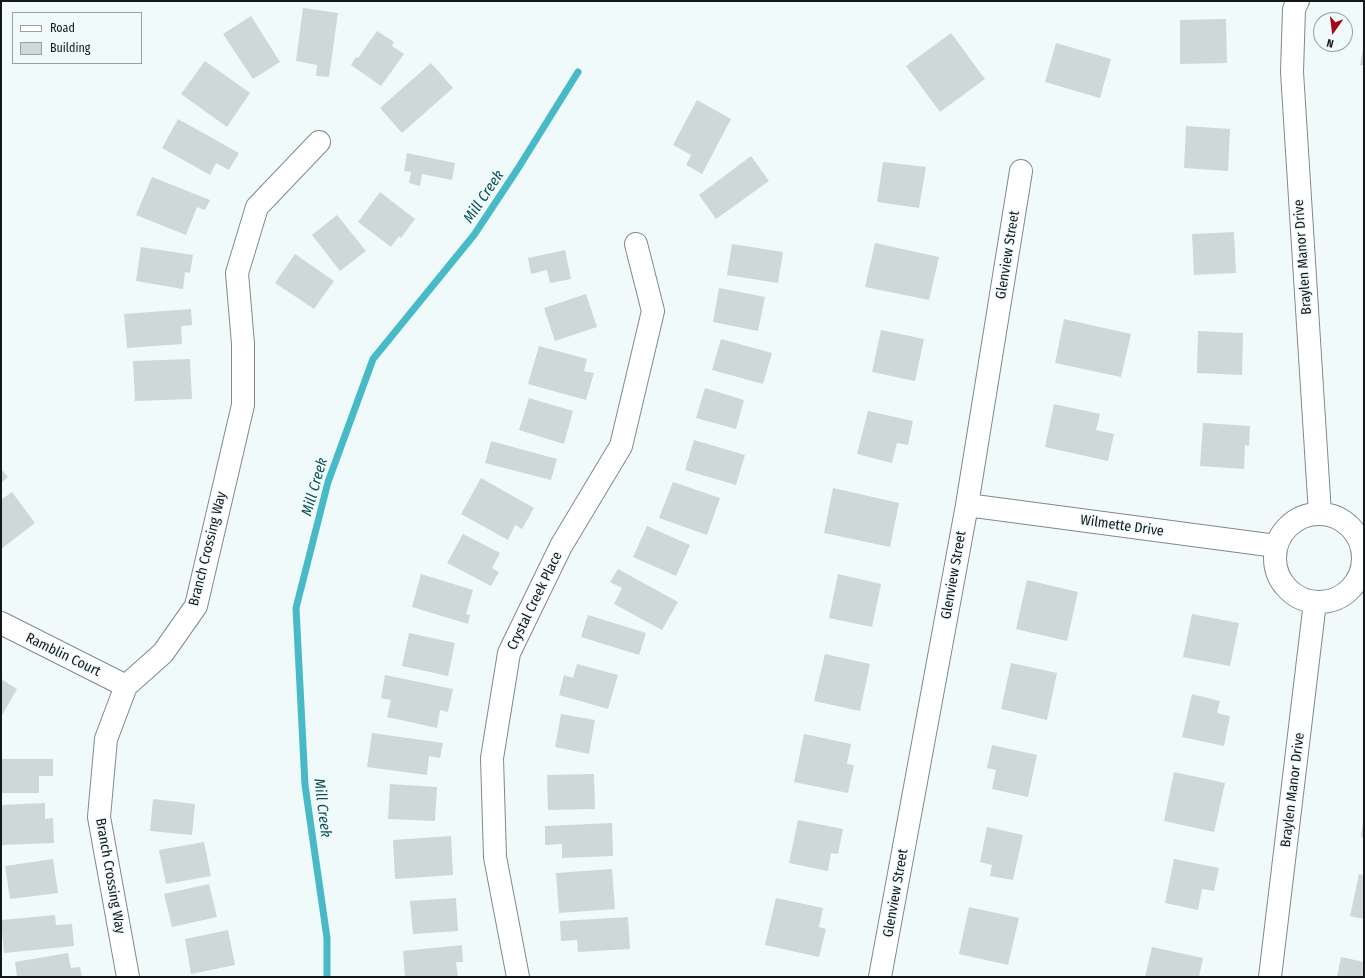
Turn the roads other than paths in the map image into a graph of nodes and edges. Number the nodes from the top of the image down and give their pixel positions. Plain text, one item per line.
1 (1298, 1) edge
2 (319, 142) dead end
3 (1021, 171) dead end
4 (636, 244) dead end
5 (967, 505) junction
6 (1320, 514) junction
7 (1276, 546) junction
8 (1364, 557) edge
9 (1315, 602) junction
10 (1, 623) edge
11 (126, 686) junction
12 (128, 977) edge
13 (518, 977) edge
14 (880, 977) edge
15 (1270, 977) edge

1 - 6 street, Braylen Manor Drive
2 - 11 street, Branch Crossing Way
3 - 5 street, Glenview Street
4 - 13 street, Crystal Creek Place
5 - 7 street, Wilmette Drive
5 - 14 street, Glenview Street
6 - 7 street
6 - 8 street
7 - 9 street
8 - 9 street
9 - 15 street, Braylen Manor Drive
10 - 11 street, Ramblin Court
11 - 12 street, Branch Crossing Way

